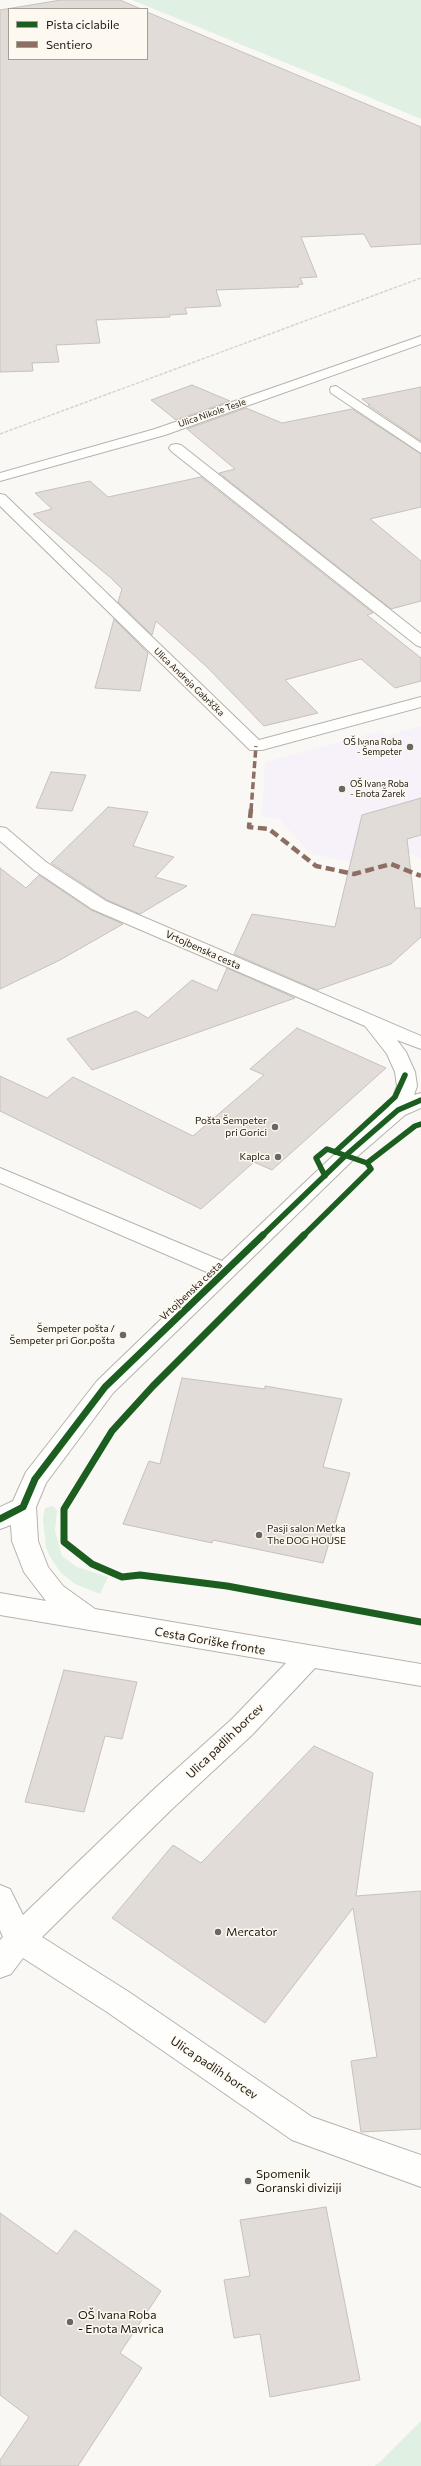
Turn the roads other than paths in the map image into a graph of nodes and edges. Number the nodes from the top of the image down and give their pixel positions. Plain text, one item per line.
1 (421, 340) edge
2 (336, 390) dead end
3 (176, 448) dead end
4 (421, 449) edge
5 (0, 477) edge
6 (0, 498) edge
7 (421, 642) edge
8 (421, 702) edge
9 (0, 832) edge
10 (374, 1025) junction
11 (421, 1044) edge
12 (421, 1100) edge
13 (398, 1110) junction
14 (0, 1175) edge
15 (226, 1272) junction
16 (23, 1507) junction
17 (0, 1519) edge
18 (0, 1604) edge
19 (86, 1617) junction
20 (309, 1657) junction
21 (421, 1675) edge
22 (0, 1898) edge
23 (19, 1939) junction
24 (0, 1964) edge
25 (421, 2171) edge

1 - 5 street, Ulica Nikole Tesle
2 - 4 street
3 - 7 street
6 - 8 street, Ulica Andreja Gabrščka
9 - 10 street, Vrtojbenska cesta
10 - 11 street, Vrtojbenska cesta
10 - 13 street
12 - 13 street, Vrtojbenska cesta
13 - 15 street, Vrtojbenska cesta
14 - 15 street, Vrtojbenska cesta
15 - 16 street, Vrtojbenska cesta
16 - 17 street
16 - 19 street
18 - 19 street, Cesta Goriške fronte
19 - 20 street, Cesta Goriške fronte
20 - 21 street, Cesta Goriške fronte
20 - 23 street, Ulica padlih borcev
22 - 23 street
23 - 24 street, Ulica padlih borcev
23 - 25 street, Ulica padlih borcev

